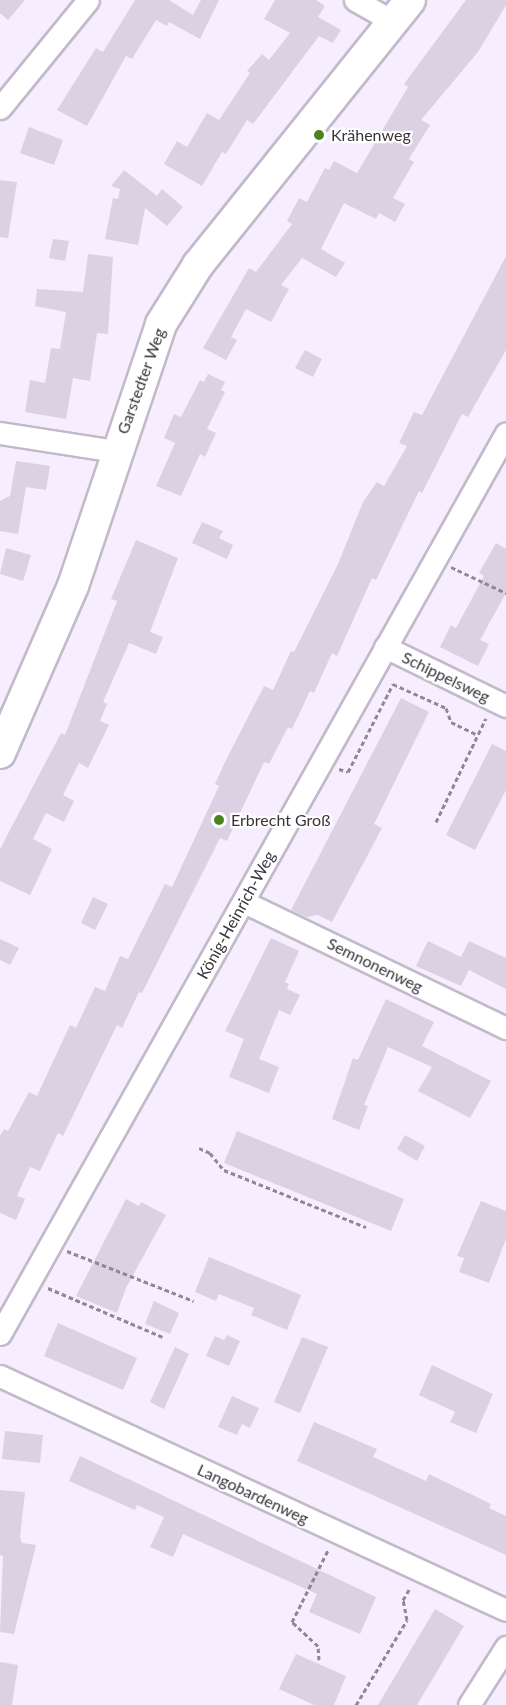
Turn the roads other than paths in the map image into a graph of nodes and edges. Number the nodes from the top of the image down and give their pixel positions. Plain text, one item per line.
1 (88, 0) edge
2 (355, 0) edge
3 (402, 11) edge
4 (0, 108) edge
5 (0, 433) edge
6 (506, 433) edge
7 (116, 451) junction
8 (385, 647) junction
9 (500, 703) edge
10 (0, 753) edge
11 (244, 902) junction
12 (506, 1028) edge
13 (0, 1334) edge
14 (0, 1376) edge
15 (506, 1610) edge
16 (506, 1647) edge
17 (474, 1703) edge

1 - 4 street
2 - 3 street
3 - 7 main road, Garstedter Weg
5 - 7 street
6 - 8 street, König-Heinrich-Weg
7 - 10 main road, Garstedter Weg
8 - 9 street, Schippelsweg
8 - 11 street, König-Heinrich-Weg
11 - 12 street, Semnonenweg
11 - 13 street, König-Heinrich-Weg
14 - 15 street, Langobardenweg
16 - 17 street

